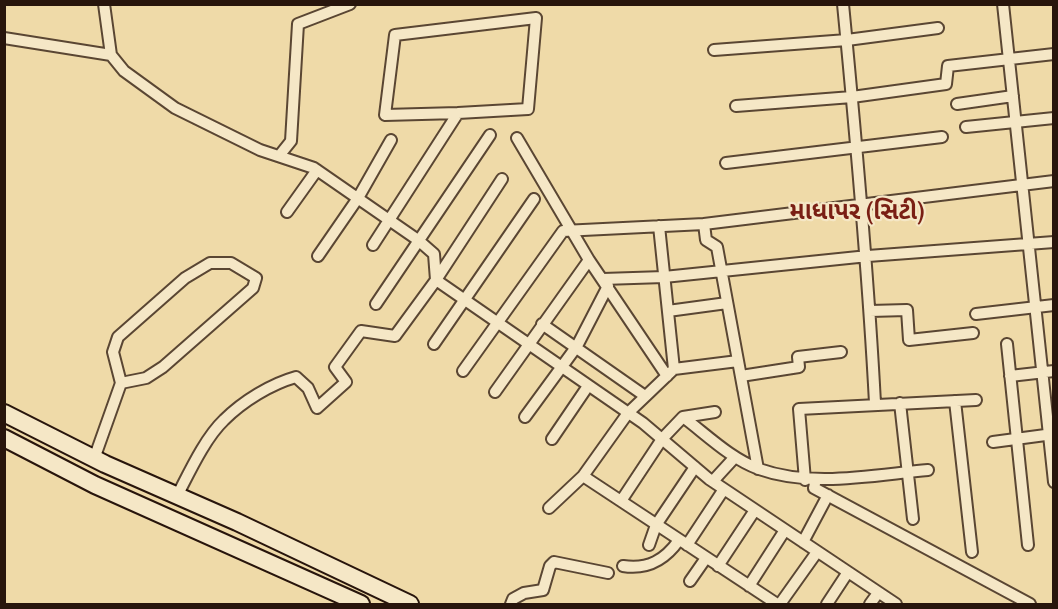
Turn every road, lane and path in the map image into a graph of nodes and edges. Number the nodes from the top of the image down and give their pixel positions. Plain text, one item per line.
1 (104, 4) edge
2 (350, 4) edge
3 (843, 4) edge
4 (1003, 4) edge
5 (938, 28) dead end
6 (4, 38) edge
7 (847, 40) junction
8 (714, 50) dead end
9 (1053, 54) edge
10 (111, 55) junction
11 (1009, 57) junction
12 (1012, 96) junction
13 (852, 97) junction
14 (957, 104) dead end
15 (736, 106) dead end
16 (458, 113) junction
17 (1053, 117) edge
18 (1015, 122) junction
19 (966, 127) dead end
20 (490, 135) dead end
21 (942, 137) dead end
22 (517, 138) dead end
23 (391, 140) dead end
24 (855, 149) junction
25 (279, 156) junction
26 (726, 163) dead end
27 (317, 170) junction
28 (502, 179) dead end
29 (1053, 181) edge
30 (1021, 185) junction
31 (358, 198) junction
32 (534, 199) dead end
33 (862, 204) junction
34 (287, 212) dead end
35 (390, 220) junction
36 (704, 224) junction
37 (659, 226) junction
38 (572, 230) junction
39 (418, 240) junction
40 (1053, 242) edge
41 (1027, 244) junction
42 (374, 245) dead end
43 (318, 255) dead end
44 (868, 256) junction
45 (589, 260) junction
46 (722, 271) junction
47 (664, 277) junction
48 (436, 280) junction
49 (606, 282) junction
50 (465, 301) junction
51 (728, 303) junction
52 (376, 304) dead end
53 (1053, 305) edge
54 (1034, 307) junction
55 (870, 311) junction
56 (668, 312) junction
57 (976, 314) dead end
58 (496, 323) junction
59 (542, 324) junction
60 (973, 333) dead end
61 (434, 344) dead end
62 (1006, 344) dead end
63 (527, 345) junction
64 (577, 346) junction
65 (841, 352) dead end
66 (738, 361) junction
67 (561, 368) junction
68 (463, 371) dead end
69 (1053, 371) edge
70 (670, 372) junction
71 (1040, 372) junction
72 (741, 376) junction
73 (1010, 376) junction
74 (121, 383) junction
75 (588, 386) junction
76 (495, 392) dead end
77 (645, 396) junction
78 (976, 400) dead end
79 (955, 401) junction
80 (900, 403) junction
81 (875, 404) junction
82 (715, 412) dead end
83 (4, 413) edge
84 (628, 413) junction
85 (525, 417) dead end
86 (683, 417) junction
87 (1050, 434) edge
88 (4, 438) edge
89 (552, 439) dead end
90 (662, 439) junction
91 (1017, 439) junction
92 (993, 442) dead end
93 (735, 457) junction
94 (94, 459) junction
95 (695, 467) junction
96 (758, 469) junction
97 (928, 470) dead end
98 (907, 472) junction
99 (583, 476) junction
100 (810, 480) junction
101 (712, 482) junction
102 (1053, 482) edge
103 (724, 489) junction
104 (828, 495) junction
105 (177, 496) junction
106 (621, 501) junction
107 (549, 508) dead end
108 (755, 510) junction
109 (913, 519) dead end
110 (656, 525) junction
111 (785, 530) junction
112 (683, 542) junction
113 (803, 542) junction
114 (649, 545) dead end
115 (1028, 545) dead end
116 (817, 552) junction
117 (972, 552) dead end
118 (706, 558) junction
119 (623, 566) dead end
120 (718, 566) junction
121 (608, 573) dead end
122 (848, 573) junction
123 (690, 581) dead end
124 (749, 586) junction
125 (878, 592) junction
126 (762, 600) edge
127 (361, 604) edge
128 (410, 604) edge
129 (511, 604) edge
130 (778, 604) edge
131 (827, 604) edge
132 (870, 604) edge
133 (896, 604) edge
134 (1030, 604) edge

1 - 10 street
2 - 25 street
3 - 7 street
4 - 11 street
5 - 7 street
6 - 10 street
7 - 8 street
7 - 13 street
9 - 11 street
10 - 25 street
11 - 12 street
11 - 13 street
12 - 14 street
12 - 18 street
13 - 15 street
13 - 24 street
16 - 16 street
16 - 35 street
17 - 18 street
18 - 19 street
18 - 30 street
20 - 39 street
21 - 24 street
22 - 38 street
23 - 31 street
24 - 26 street
24 - 33 street
25 - 27 street
27 - 31 street
27 - 34 street
28 - 48 street
29 - 30 street
30 - 33 street
30 - 41 street
31 - 35 street
31 - 43 street
32 - 50 street
33 - 36 street
33 - 44 street
35 - 39 street
35 - 42 street
36 - 37 street
36 - 46 street
37 - 38 street
37 - 47 street
38 - 45 street
38 - 58 street
39 - 48 street
39 - 52 street
40 - 41 street
41 - 44 street
41 - 54 street
44 - 46 street
44 - 55 street
45 - 49 street
45 - 59 street
46 - 47 street
46 - 51 street
47 - 49 street
47 - 56 street
48 - 50 street
48 - 105 street
49 - 64 street
49 - 70 street
50 - 58 street
50 - 61 street
51 - 56 street
51 - 66 street
53 - 54 street
54 - 57 street
54 - 71 street
55 - 60 street
55 - 81 street
56 - 70 street
58 - 63 street
58 - 68 street
59 - 63 street
59 - 64 street
62 - 73 street
63 - 67 street
63 - 76 street
64 - 67 street
64 - 77 street
65 - 72 street
66 - 70 street
66 - 72 street
67 - 75 street
67 - 85 street
69 - 71 street
70 - 77 street
71 - 73 street
71 - 87 street
72 - 96 street
73 - 91 street
74 - 74 street
74 - 94 street
75 - 84 street
75 - 89 street
77 - 84 street
78 - 79 street
79 - 80 street
79 - 117 street
80 - 81 street
80 - 98 street
81 - 100 street
82 - 86 street
83 - 94 main road
84 - 90 street
84 - 99 street
86 - 90 street
86 - 93 street
87 - 91 street
87 - 102 street
88 - 127 main road
90 - 95 street
90 - 106 street
91 - 92 street
91 - 115 street
93 - 96 street
93 - 101 street
94 - 105 main road
95 - 101 street
95 - 110 street
96 - 100 street
97 - 98 street
98 - 100 street
98 - 109 street
99 - 106 street
99 - 107 street
100 - 104 street
101 - 103 street
103 - 108 street
103 - 112 street
104 - 113 street
104 - 134 street
105 - 128 main road
106 - 110 street
108 - 111 street
108 - 120 street
110 - 112 street
110 - 114 street
111 - 113 street
111 - 124 street
112 - 118 street
112 - 119 street
113 - 116 street
116 - 122 street
116 - 130 street
118 - 120 street
118 - 123 street
120 - 124 street
121 - 129 street
122 - 125 street
122 - 131 street
124 - 126 street
125 - 132 street
125 - 133 street
126 - 130 street

